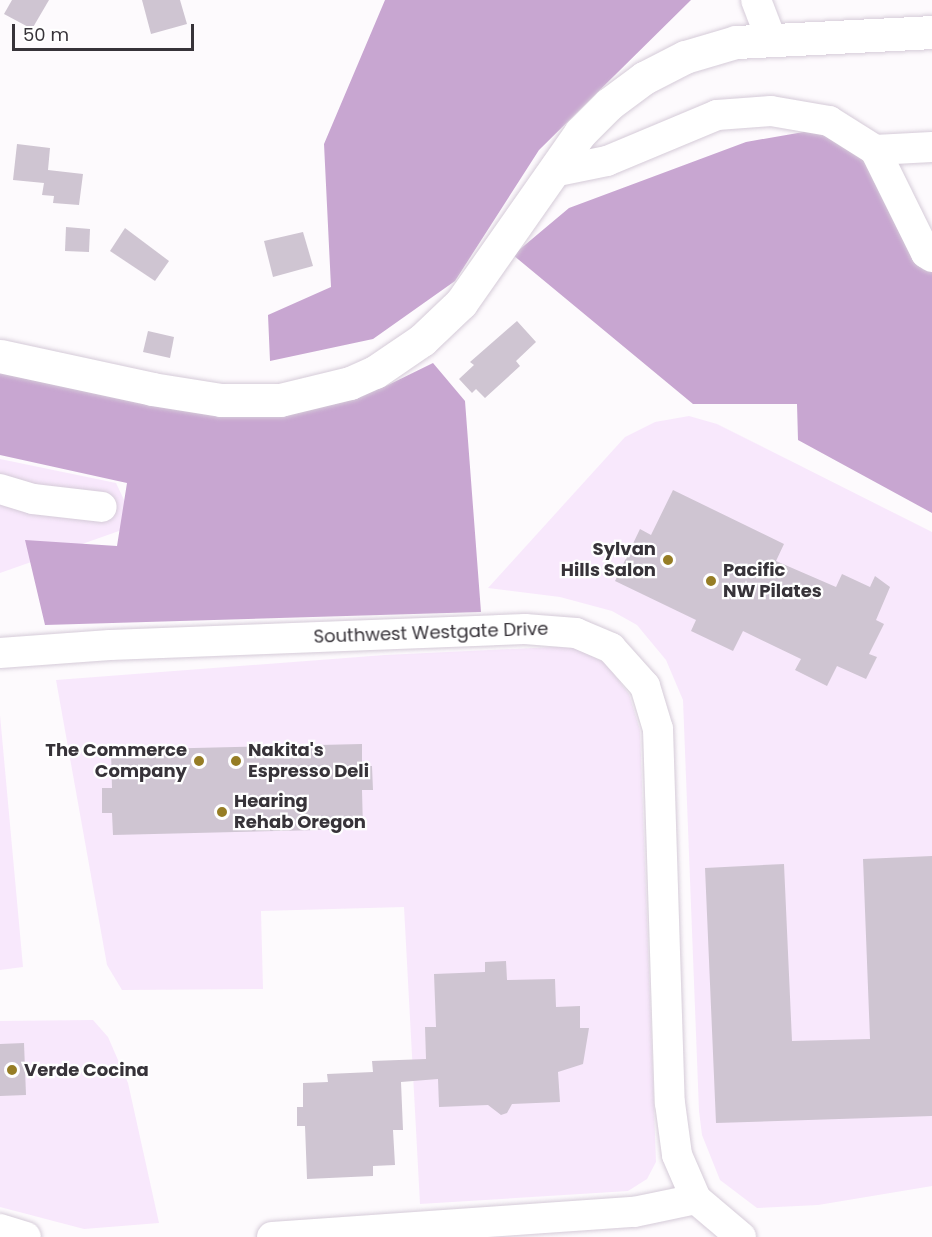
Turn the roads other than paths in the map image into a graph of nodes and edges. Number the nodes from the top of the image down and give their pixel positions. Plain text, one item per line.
1 (756, 0) edge
2 (932, 32) edge
3 (771, 39) junction
4 (932, 147) edge
5 (875, 150) junction
6 (553, 172) junction
7 (932, 256) edge
8 (0, 356) edge
9 (0, 489) edge
10 (102, 507) dead end
11 (0, 653) edge
12 (696, 1199) junction
13 (0, 1229) edge
14 (26, 1237) edge
15 (272, 1237) edge
16 (741, 1237) edge

1 - 3 street
2 - 3 main road
3 - 6 main road
4 - 5 street
5 - 6 street
5 - 7 street
6 - 8 main road
9 - 10 street
11 - 12 street, Southwest Westgate Drive
12 - 15 street
12 - 16 street
13 - 14 street

